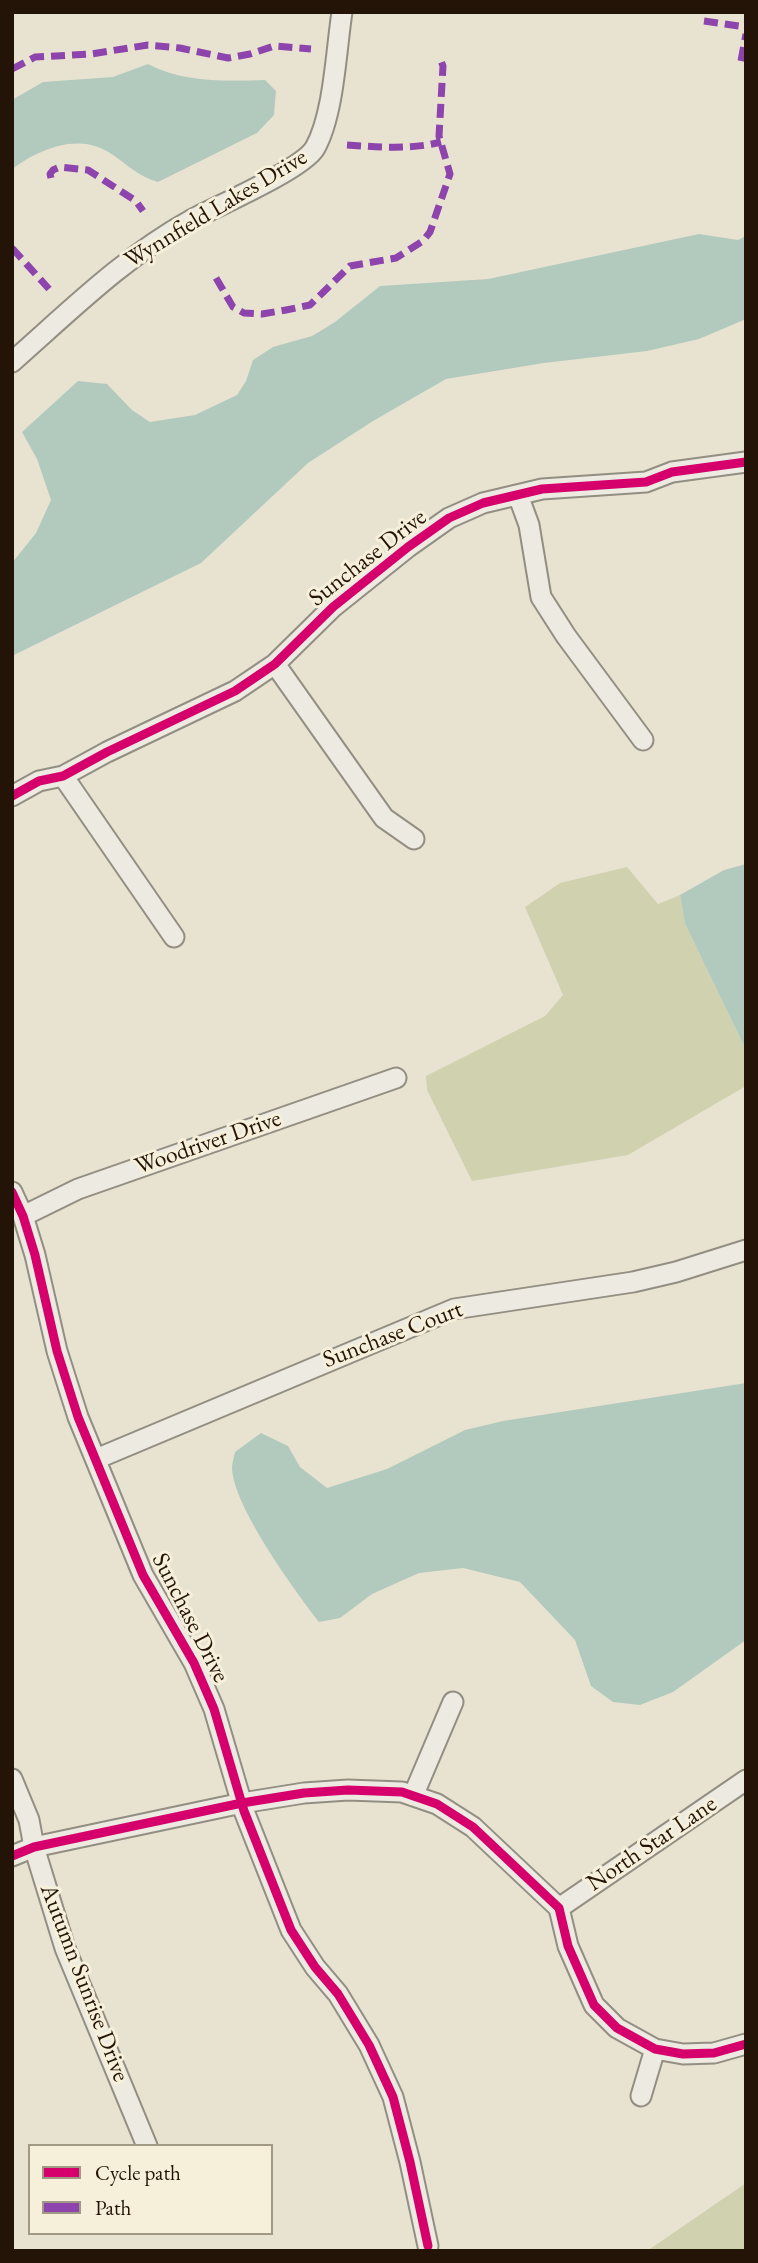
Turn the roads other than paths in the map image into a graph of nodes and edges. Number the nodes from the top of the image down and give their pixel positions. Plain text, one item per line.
1 (342, 12) edge
2 (12, 362) edge
3 (746, 462) edge
4 (518, 495) junction
5 (275, 664) junction
6 (643, 740) dead end
7 (63, 776) junction
8 (12, 796) edge
9 (414, 839) dead end
10 (174, 937) dead end
11 (396, 1078) dead end
12 (12, 1192) edge
13 (23, 1216) junction
14 (746, 1250) edge
15 (96, 1459) junction
16 (453, 1702) dead end
17 (12, 1779) edge
18 (746, 1780) edge
19 (412, 1796) junction
20 (242, 1803) junction
21 (34, 1847) junction
22 (12, 1856) edge
23 (559, 1908) junction
24 (746, 2044) edge
25 (655, 2049) junction
26 (641, 2096) dead end
27 (146, 2144) edge
28 (428, 2246) dead end

1 - 2 street, Wynnfield Lakes Drive
3 - 4 street, Sunchase Drive
4 - 5 street, Sunchase Drive
4 - 6 street
5 - 7 street, Sunchase Drive
5 - 9 street
7 - 8 street, Sunchase Drive
7 - 10 street
11 - 13 street, Woodriver Drive
12 - 13 street, Sunchase Drive
13 - 15 street, Sunchase Drive
14 - 15 street, Sunchase Court
15 - 20 street, Sunchase Drive
16 - 19 street
17 - 21 street, Autumn Sunrise Drive
18 - 23 street, North Star Lane
19 - 20 street
19 - 23 street
20 - 21 street
20 - 28 street, Sunchase Drive
21 - 22 street
21 - 27 street, Autumn Sunrise Drive
23 - 25 street
24 - 25 street
25 - 26 street

